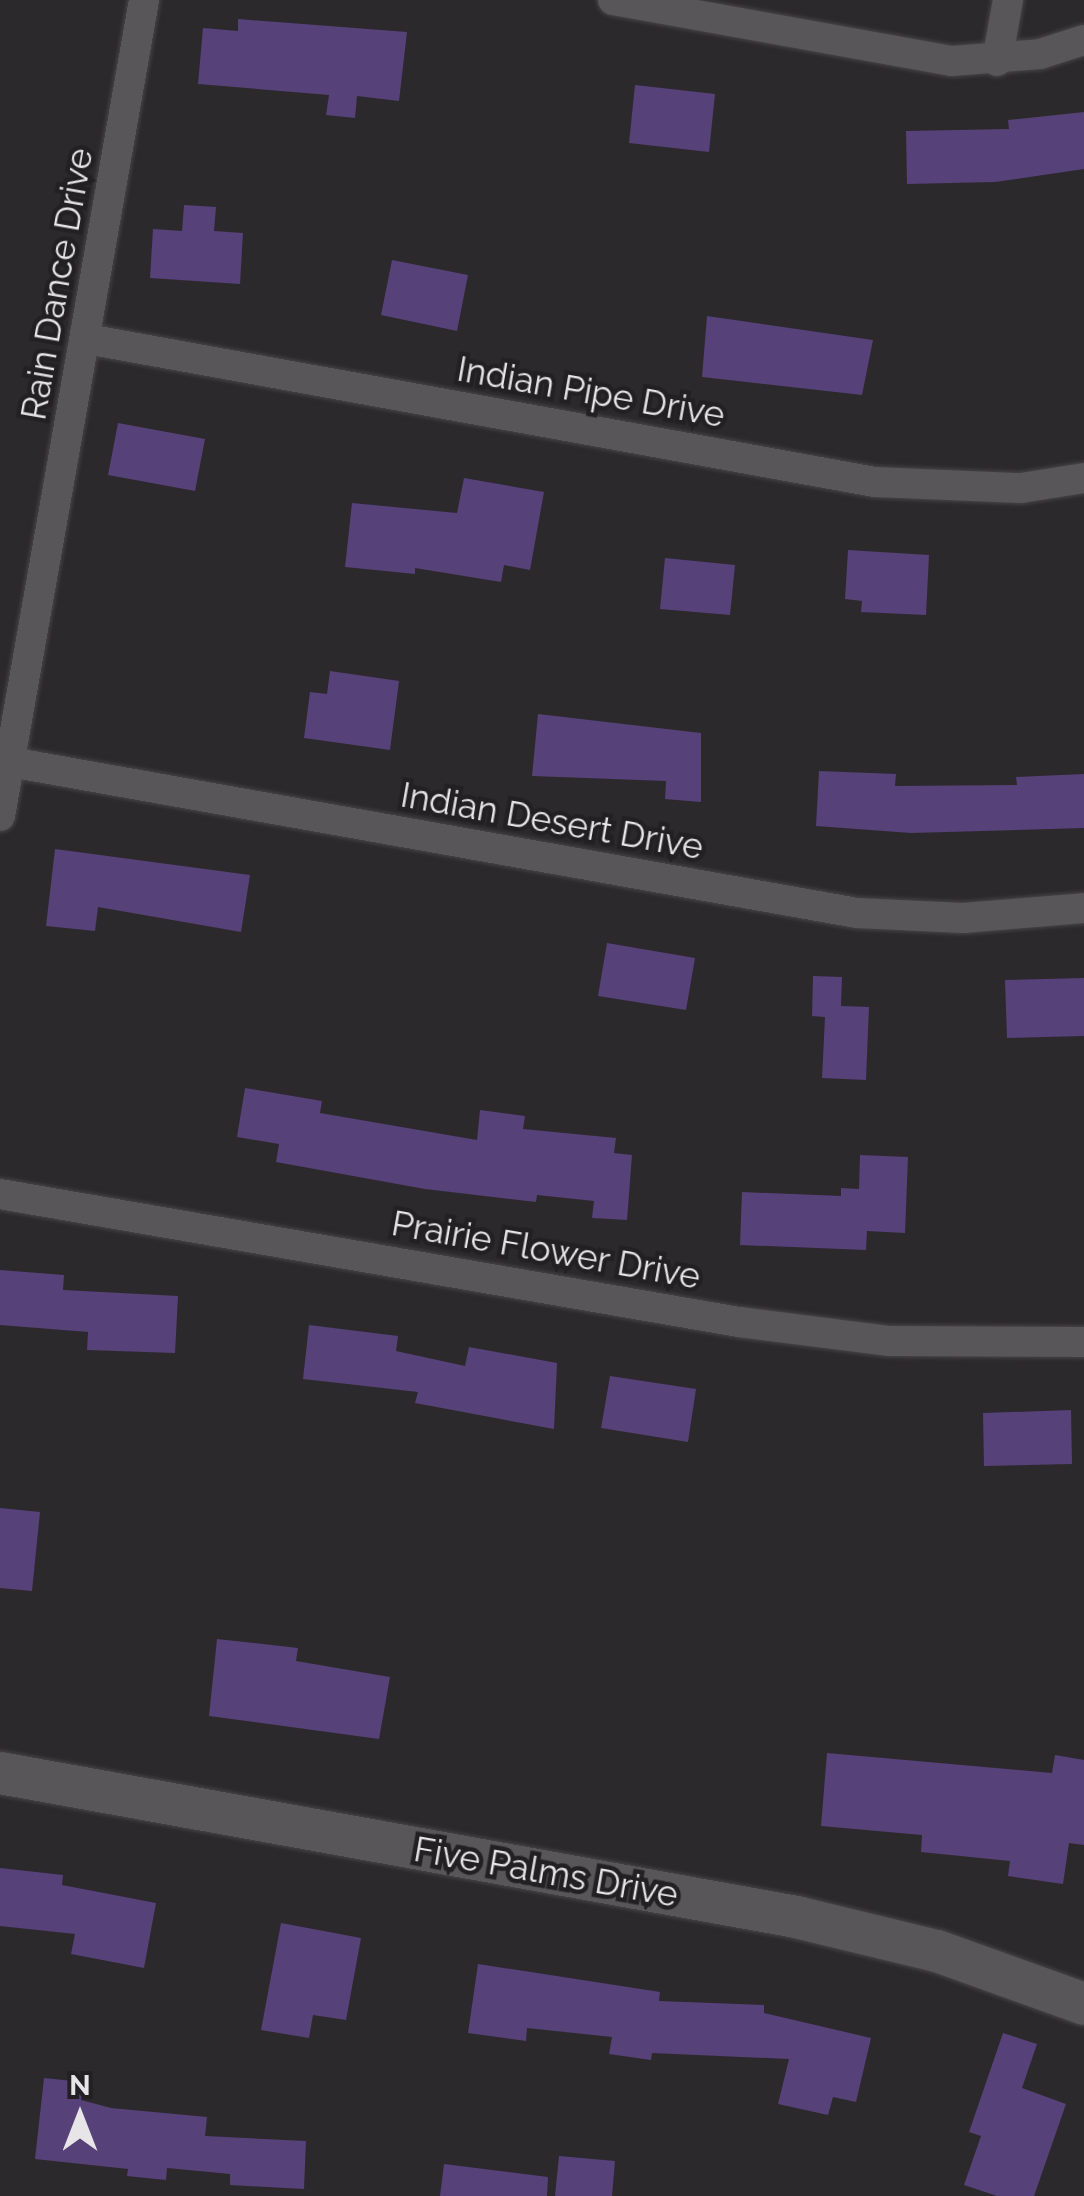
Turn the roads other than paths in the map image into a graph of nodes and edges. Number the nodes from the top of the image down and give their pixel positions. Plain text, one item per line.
1 (144, 0) edge
2 (613, 0) edge
3 (1008, 0) edge
4 (1084, 40) edge
5 (998, 61) junction
6 (87, 339) junction
7 (1084, 478) edge
8 (10, 762) junction
9 (0, 816) edge
10 (1084, 908) edge
11 (0, 1194) edge
12 (1084, 1342) edge
13 (0, 1773) edge
14 (1084, 2004) edge

1 - 6 street, Rain Dance Drive
2 - 5 street
3 - 5 street
4 - 5 street
6 - 7 street, Indian Pipe Drive
6 - 8 street, Rain Dance Drive
8 - 9 street, Rain Dance Drive
8 - 10 street, Indian Desert Drive
11 - 12 street, Prairie Flower Drive
13 - 14 street, Five Palms Drive

